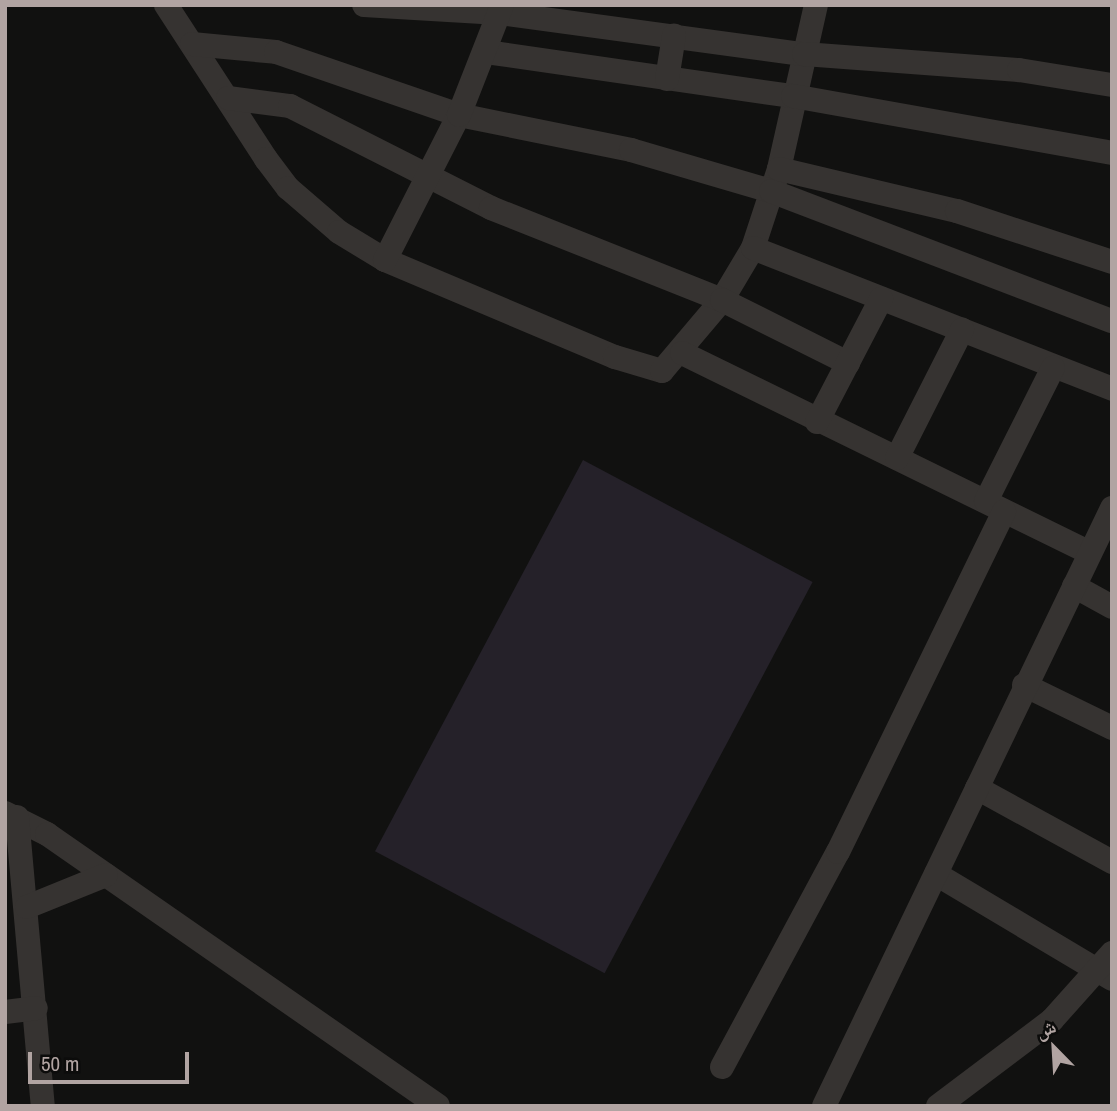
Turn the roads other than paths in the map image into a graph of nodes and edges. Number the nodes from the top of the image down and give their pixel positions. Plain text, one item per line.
1 (166, 5) edge
2 (364, 5) edge
3 (816, 5) edge
4 (500, 9) edge
5 (674, 36) junction
6 (192, 44) junction
7 (486, 52) junction
8 (804, 54) junction
9 (667, 79) junction
10 (1112, 85) edge
11 (793, 96) junction
12 (228, 98) junction
13 (459, 115) junction
14 (1112, 153) edge
15 (425, 177) junction
16 (775, 180) junction
17 (753, 248) junction
18 (385, 260) junction
19 (1112, 262) edge
20 (881, 299) junction
21 (722, 300) junction
22 (1112, 321) edge
23 (962, 330) junction
24 (682, 353) junction
25 (848, 363) junction
26 (1053, 368) junction
27 (1112, 389) edge
28 (817, 422) junction
29 (897, 458) junction
30 (995, 506) junction
31 (1112, 508) edge
32 (1090, 553) junction
33 (1074, 586) junction
34 (1112, 607) edge
35 (1024, 685) junction
36 (1112, 728) edge
37 (977, 788) junction
38 (11, 815) edge
39 (1112, 862) edge
40 (936, 874) junction
41 (106, 875) junction
42 (27, 907) junction
43 (1107, 967) edge
44 (36, 1008) junction
45 (5, 1012) edge
46 (722, 1067) dead end
47 (43, 1106) edge
48 (438, 1106) edge
49 (824, 1106) edge
50 (939, 1106) edge

1 - 6 street
2 - 4 street
3 - 8 street
4 - 5 street
4 - 7 street
5 - 8 street
5 - 9 street
6 - 12 street
6 - 13 street
7 - 9 street
7 - 13 street
8 - 10 street
8 - 11 street
9 - 11 street
11 - 14 street
11 - 16 street
12 - 15 street
12 - 18 street
13 - 15 street
13 - 16 street
15 - 18 street
15 - 21 street
16 - 17 street
16 - 19 street
16 - 22 street
17 - 20 street
17 - 21 street
18 - 24 street
20 - 23 street
20 - 25 street
21 - 24 street
21 - 25 street
23 - 26 street
23 - 29 street
24 - 28 street
25 - 28 street
26 - 27 street
26 - 30 street
28 - 29 street
29 - 30 street
30 - 32 street
30 - 46 street
31 - 32 street
32 - 33 street
33 - 34 street
33 - 35 street
35 - 36 street
35 - 37 street
37 - 39 street
37 - 40 street
38 - 41 street
38 - 42 street
40 - 43 street
40 - 49 street
41 - 42 street
41 - 48 street
42 - 44 street
43 - 50 street
44 - 45 street
44 - 47 street

